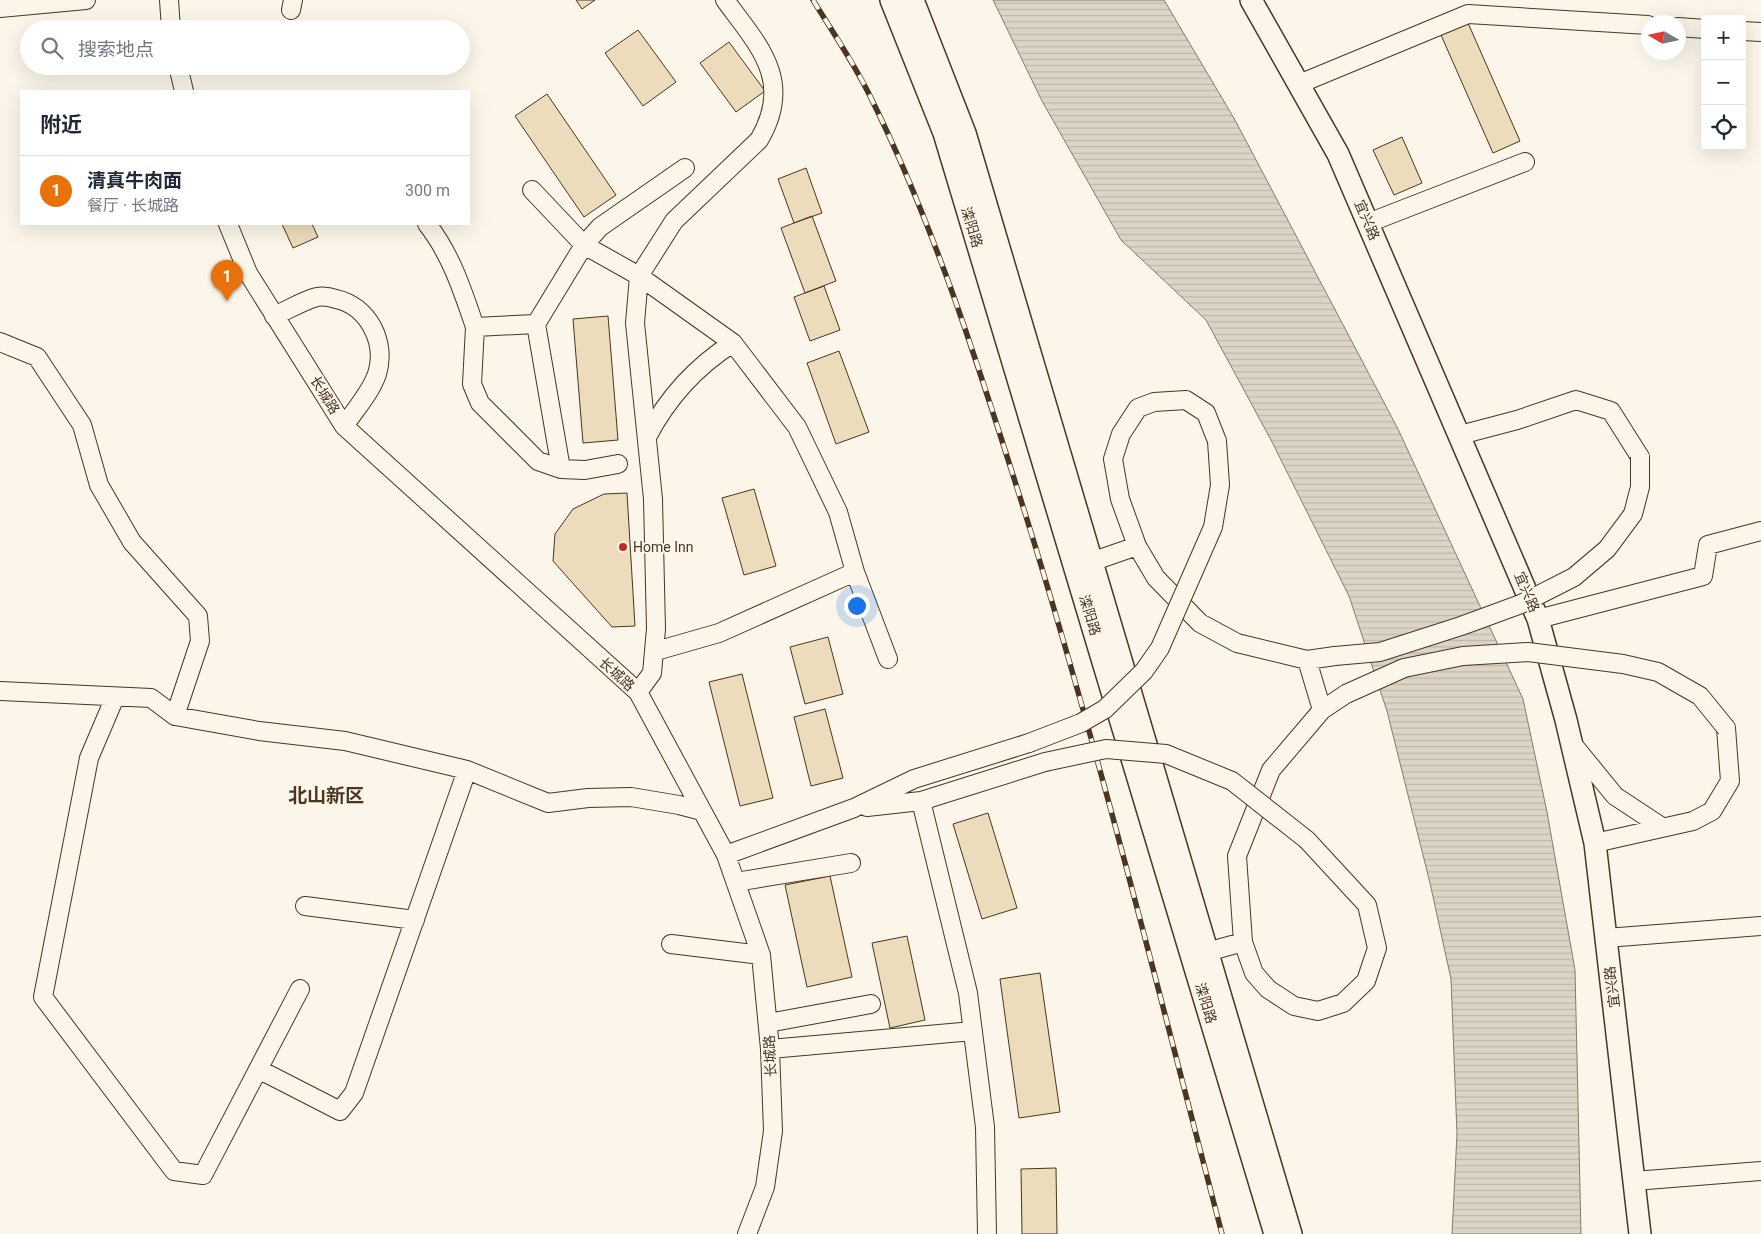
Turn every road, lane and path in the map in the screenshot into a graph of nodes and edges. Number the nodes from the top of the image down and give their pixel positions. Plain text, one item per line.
1 (86, 0) edge
2 (169, 0) edge
3 (725, 0) edge
4 (892, 0) edge
5 (913, 0) edge
6 (1251, 0) edge
7 (0, 8) edge
8 (170, 20) edge
9 (1641, 25) edge
10 (1686, 28) edge
11 (1701, 29) edge
12 (1746, 31) edge
13 (1761, 32) edge
14 (180, 75) edge
15 (1298, 84) junction
16 (184, 90) edge
17 (1525, 162) dead end
18 (685, 168) dead end
19 (532, 190) dead end
20 (1368, 223) junction
21 (228, 225) edge
22 (428, 225) edge
23 (584, 245) junction
24 (639, 276) junction
25 (274, 316) junction
26 (536, 324) junction
27 (475, 328) junction
28 (0, 342) edge
29 (733, 343) junction
30 (344, 426) junction
31 (1460, 435) junction
32 (647, 437) junction
33 (618, 464) dead end
34 (561, 470) junction
35 (1761, 531) edge
36 (1137, 546) junction
37 (1091, 562) junction
38 (855, 572) junction
39 (1538, 619) junction
40 (656, 651) junction
41 (888, 659) dead end
42 (1307, 660) junction
43 (0, 691) edge
44 (638, 692) junction
45 (115, 696) junction
46 (1322, 710) junction
47 (175, 716) junction
48 (1571, 742) junction
49 (467, 770) junction
50 (921, 801) junction
51 (854, 808) junction
52 (702, 811) junction
53 (1662, 827) junction
54 (1595, 843) junction
55 (726, 855) junction
56 (851, 863) dead end
57 (736, 882) junction
58 (306, 906) dead end
59 (415, 920) junction
60 (1761, 926) edge
61 (1606, 938) junction
62 (1243, 942) junction
63 (671, 944) dead end
64 (1207, 952) junction
65 (761, 956) junction
66 (300, 989) dead end
67 (871, 1004) dead end
68 (768, 1023) junction
69 (973, 1031) junction
70 (770, 1049) junction
71 (258, 1069) junction
72 (1761, 1171) edge
73 (1634, 1181) junction
74 (747, 1234) edge
75 (987, 1234) edge
76 (1275, 1234) edge
77 (1291, 1234) edge
78 (1640, 1234) edge

1 - 7 street
2 - 8 street
3 - 24 street
4 - 76 main road, 滦阳路
5 - 37 main road, 滦阳路
6 - 15 main road, 宜兴路
9 - 15 street
10 - 11 street
12 - 13 street
14 - 16 street
15 - 20 main road, 宜兴路
17 - 20 street
18 - 23 street
19 - 23 street
20 - 31 main road, 宜兴路
21 - 25 street, 长城路
22 - 27 street
23 - 24 street
23 - 26 street
24 - 29 street
24 - 32 street
25 - 30 street, 长城路
25 - 30 street
26 - 27 street
26 - 34 street
27 - 34 street
28 - 47 street
29 - 32 street
29 - 38 street
30 - 44 street, 长城路
31 - 39 main road, 宜兴路
31 - 42 street, bridge
32 - 40 street
33 - 34 street
35 - 39 street
36 - 37 street
36 - 42 street
36 - 51 street, bridge
37 - 64 main road, 滦阳路
38 - 40 street
38 - 41 street
39 - 48 main road, 宜兴路
40 - 44 street
42 - 46 street
43 - 45 street
44 - 52 street, 长城路
45 - 47 street
45 - 71 street
46 - 53 street, bridge
46 - 62 street
47 - 49 street
48 - 53 street
48 - 54 main road, 宜兴路
49 - 52 street
49 - 59 street
50 - 51 street
50 - 62 street, bridge
50 - 69 street
51 - 55 street
52 - 55 street, 长城路
53 - 54 street
54 - 61 main road, 宜兴路
55 - 57 street, 长城路
56 - 57 street
57 - 65 street, 长城路
58 - 59 street
59 - 71 street
60 - 61 street
61 - 73 main road, 宜兴路
62 - 64 street
63 - 65 street
64 - 77 main road, 滦阳路
65 - 68 street, 长城路
66 - 71 street
67 - 68 street
68 - 70 street, 长城路
69 - 70 street
69 - 75 street
70 - 74 street, 长城路
72 - 73 street
73 - 78 main road, 宜兴路

